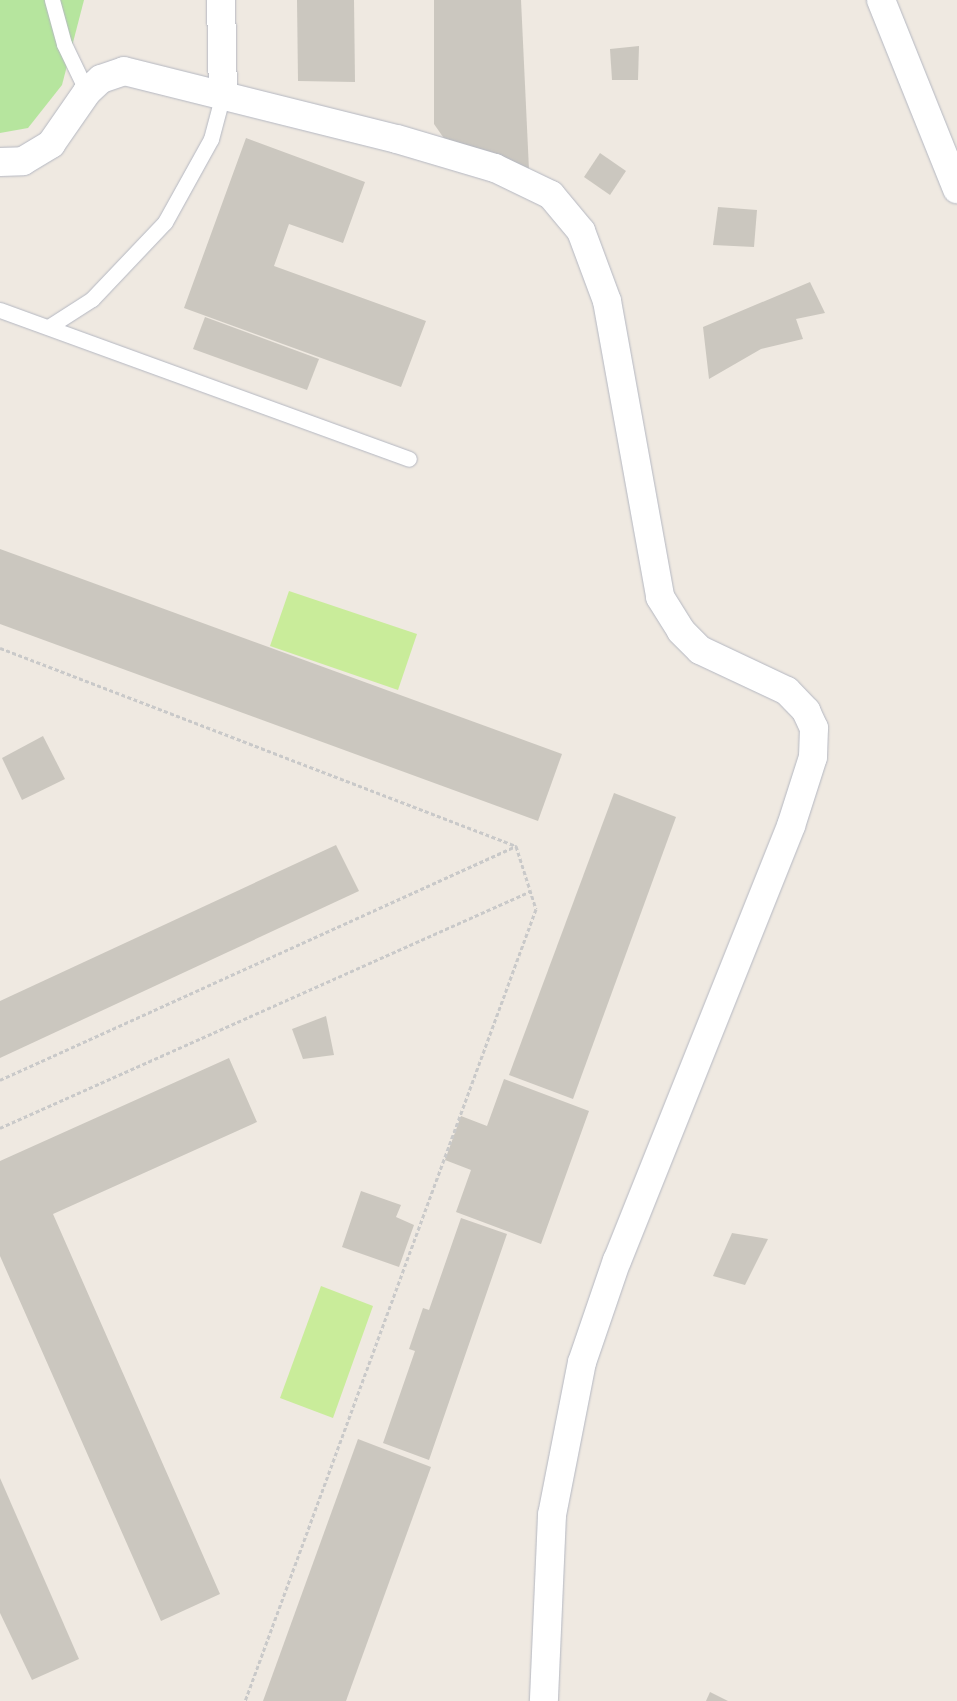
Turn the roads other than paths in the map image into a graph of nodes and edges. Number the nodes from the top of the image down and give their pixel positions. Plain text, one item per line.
1 (52, 0) edge
2 (221, 0) edge
3 (881, 0) edge
4 (87, 92) junction
5 (223, 94) junction
6 (0, 162) edge
7 (957, 189) edge
8 (0, 310) edge
9 (50, 326) junction
10 (409, 459) dead end
11 (544, 1701) edge

1 - 4 lane
2 - 5 street
3 - 7 street
4 - 5 street
4 - 6 street
5 - 9 lane
5 - 11 street
8 - 9 lane
9 - 10 lane

